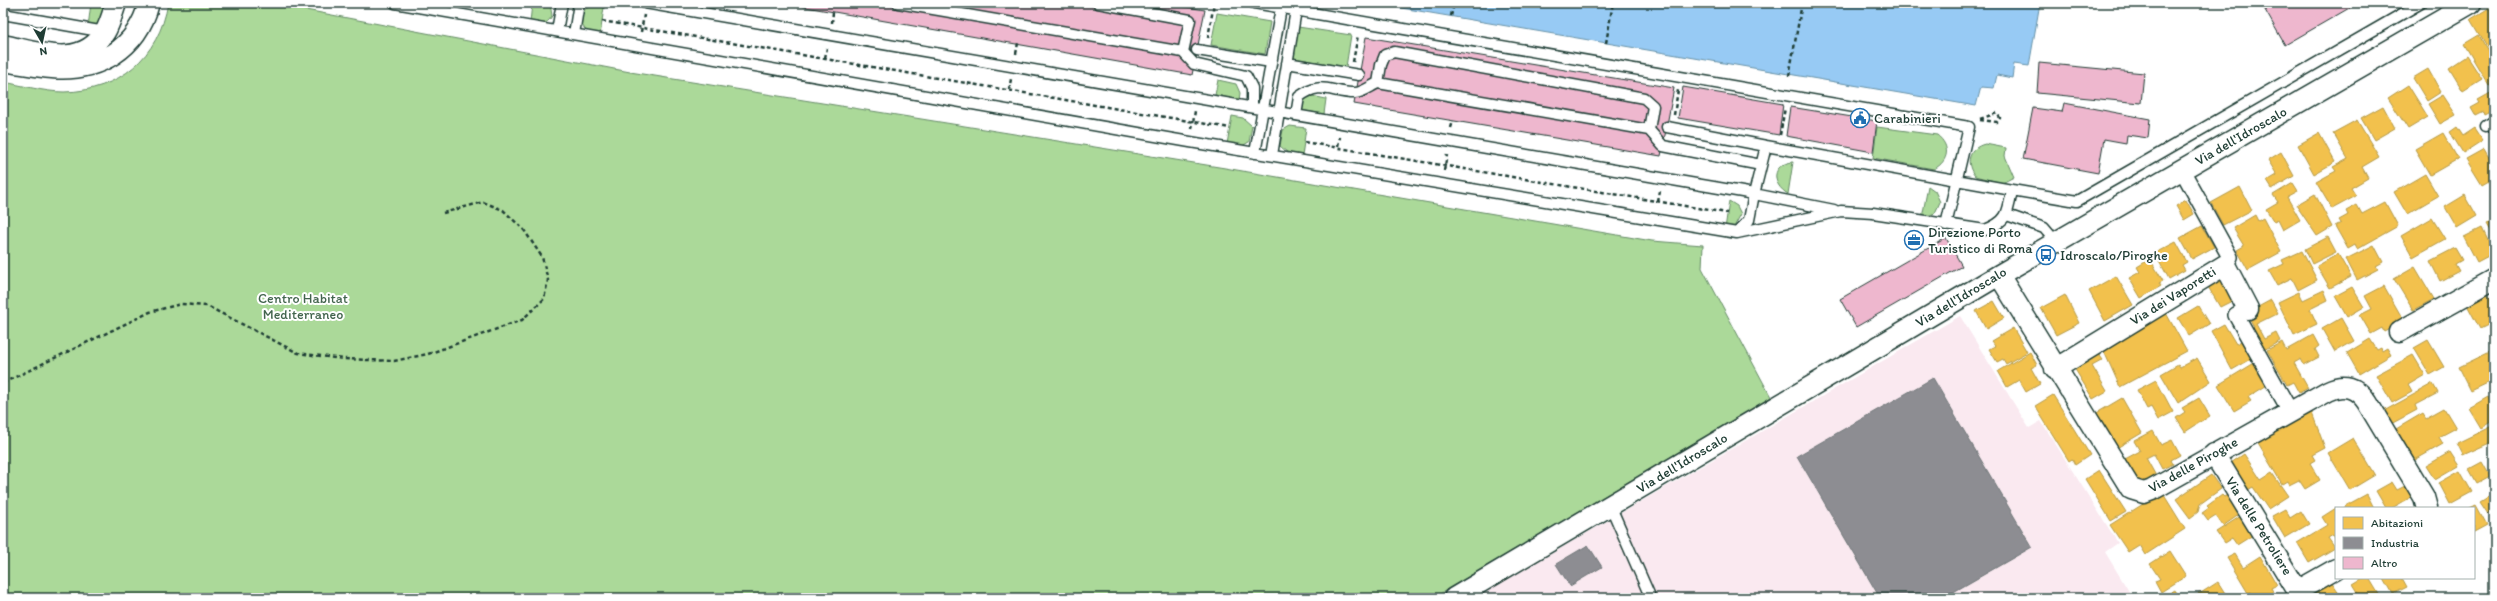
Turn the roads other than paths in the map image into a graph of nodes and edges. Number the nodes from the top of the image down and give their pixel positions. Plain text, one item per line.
1 (116, 3) edge
2 (149, 3) edge
3 (395, 3) edge
4 (562, 3) edge
5 (579, 3) edge
6 (645, 3) edge
7 (898, 3) edge
8 (1098, 3) edge
9 (1254, 3) edge
10 (2421, 3) edge
11 (2471, 3) edge
12 (1280, 8) junction
13 (1296, 10) junction
14 (3, 14) edge
15 (557, 31) junction
16 (106, 32) junction
17 (574, 34) junction
18 (3, 45) edge
19 (1201, 50) road end
20 (1183, 52) junction
21 (3, 61) edge
22 (1271, 62) junction
23 (1287, 62) junction
24 (1355, 75) road end
25 (1378, 83) junction
26 (1252, 107) junction
27 (1262, 109) junction
28 (1279, 112) junction
29 (1296, 115) junction
30 (1669, 128) road end
31 (1649, 130) junction
32 (1766, 146) junction
33 (1255, 152) junction
34 (1272, 156) junction
35 (1761, 165) junction
36 (2182, 170) junction
37 (1957, 180) junction
38 (2012, 190) junction
39 (1754, 194) junction
40 (1841, 211) junction
41 (2007, 215) junction
42 (1946, 225) junction
43 (1737, 233) junction
44 (2056, 242) junction
45 (2225, 265) junction
46 (1999, 275) junction
47 (2494, 279) edge
48 (2248, 309) joint
49 (2399, 332) dead end
50 (2055, 369) junction
51 (2290, 411) junction
52 (2214, 454) junction
53 (1610, 505) junction
54 (2427, 507) edge
55 (2335, 570) edge
56 (1649, 594) dead end
57 (2300, 594) edge
58 (1454, 598) edge

1 - 16 street
2 - 21 street
3 - 15 lane
4 - 15 lane
5 - 17 lane
6 - 26 lane
7 - 20 lane
8 - 20 lane
9 - 12 lane
10 - 38 lane
11 - 36 street, Via dell'Idroscalo
12 - 13 lane
12 - 22 lane
13 - 23 lane
13 - 37 lane
14 - 16 lane
15 - 17 lane
16 - 18 street
17 - 33 lane
19 - 22 lane
20 - 26 lane
22 - 27 lane
23 - 24 lane
23 - 28 lane
25 - 29 lane
25 - 31 lane
25 - 31 lane
26 - 27 lane
27 - 28 lane
27 - 33 lane
28 - 29 lane
28 - 34 lane
29 - 39 lane
30 - 32 lane
31 - 35 lane
32 - 35 lane
32 - 37 lane
33 - 34 lane
34 - 43 lane
35 - 39 lane
36 - 44 street, Via dell'Idroscalo
36 - 45 street
37 - 38 lane
37 - 42 lane
38 - 41 lane
39 - 40 lane
39 - 43 lane
40 - 42 lane
40 - 43 lane
41 - 42 lane
41 - 44 lane
44 - 46 street, Via dell'Idroscalo
45 - 48 street, Via dei Vaporetti
45 - 50 street, Via dei Vaporetti
46 - 50 street, Via delle Piroghe
46 - 53 street, Via dell'Idroscalo
47 - 49 street
48 - 51 street, Via dei Vaporetti
50 - 52 street, Via delle Piroghe
51 - 52 street, Via delle Piroghe
51 - 54 street, Via delle Piroghe
52 - 57 street, Via delle Petroliere
53 - 56 lane
53 - 58 street, Via dell'Idroscalo
55 - 57 street

